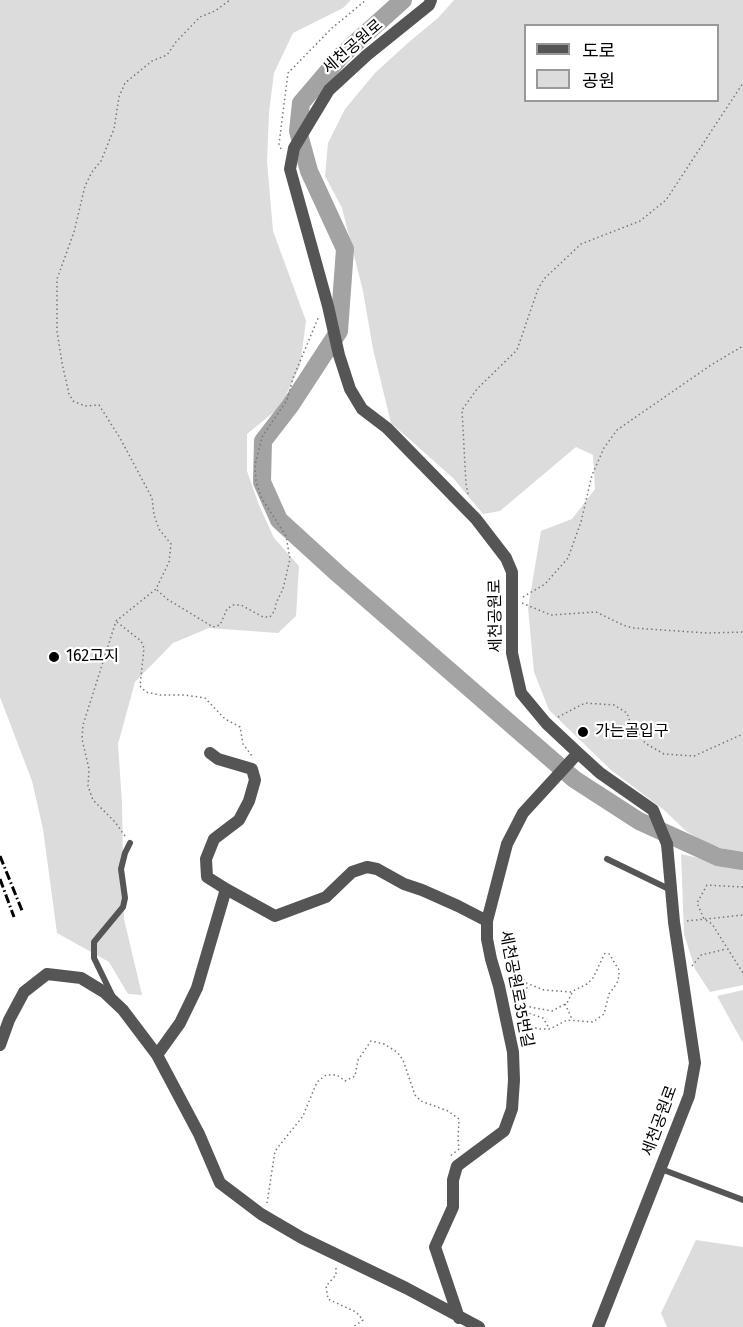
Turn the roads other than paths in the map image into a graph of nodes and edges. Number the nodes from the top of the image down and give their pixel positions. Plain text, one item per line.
1 (431, 0) edge
2 (210, 753) dead end
3 (575, 755) junction
4 (130, 843) road end
5 (607, 859) dead end
6 (226, 889) junction
7 (671, 890) junction
8 (487, 921) junction
9 (114, 1001) junction
10 (0, 1045) edge
11 (157, 1055) junction
12 (660, 1169) junction
13 (743, 1200) edge
14 (459, 1318) junction
15 (479, 1327) edge
16 (598, 1327) edge

1 - 3 street, 세천공원로
2 - 6 street, 세천공원로35번길
3 - 7 street, 세천공원로
3 - 8 street, 세천공원로35번길
4 - 9 lane
5 - 7 lane
6 - 8 street, 세천공원로35번길
6 - 11 street
7 - 12 street, 세천공원로
8 - 14 street, 세천공원로35번길
9 - 10 street
9 - 11 street
11 - 14 street
12 - 13 lane
12 - 16 street, 세천공원로
14 - 15 street

